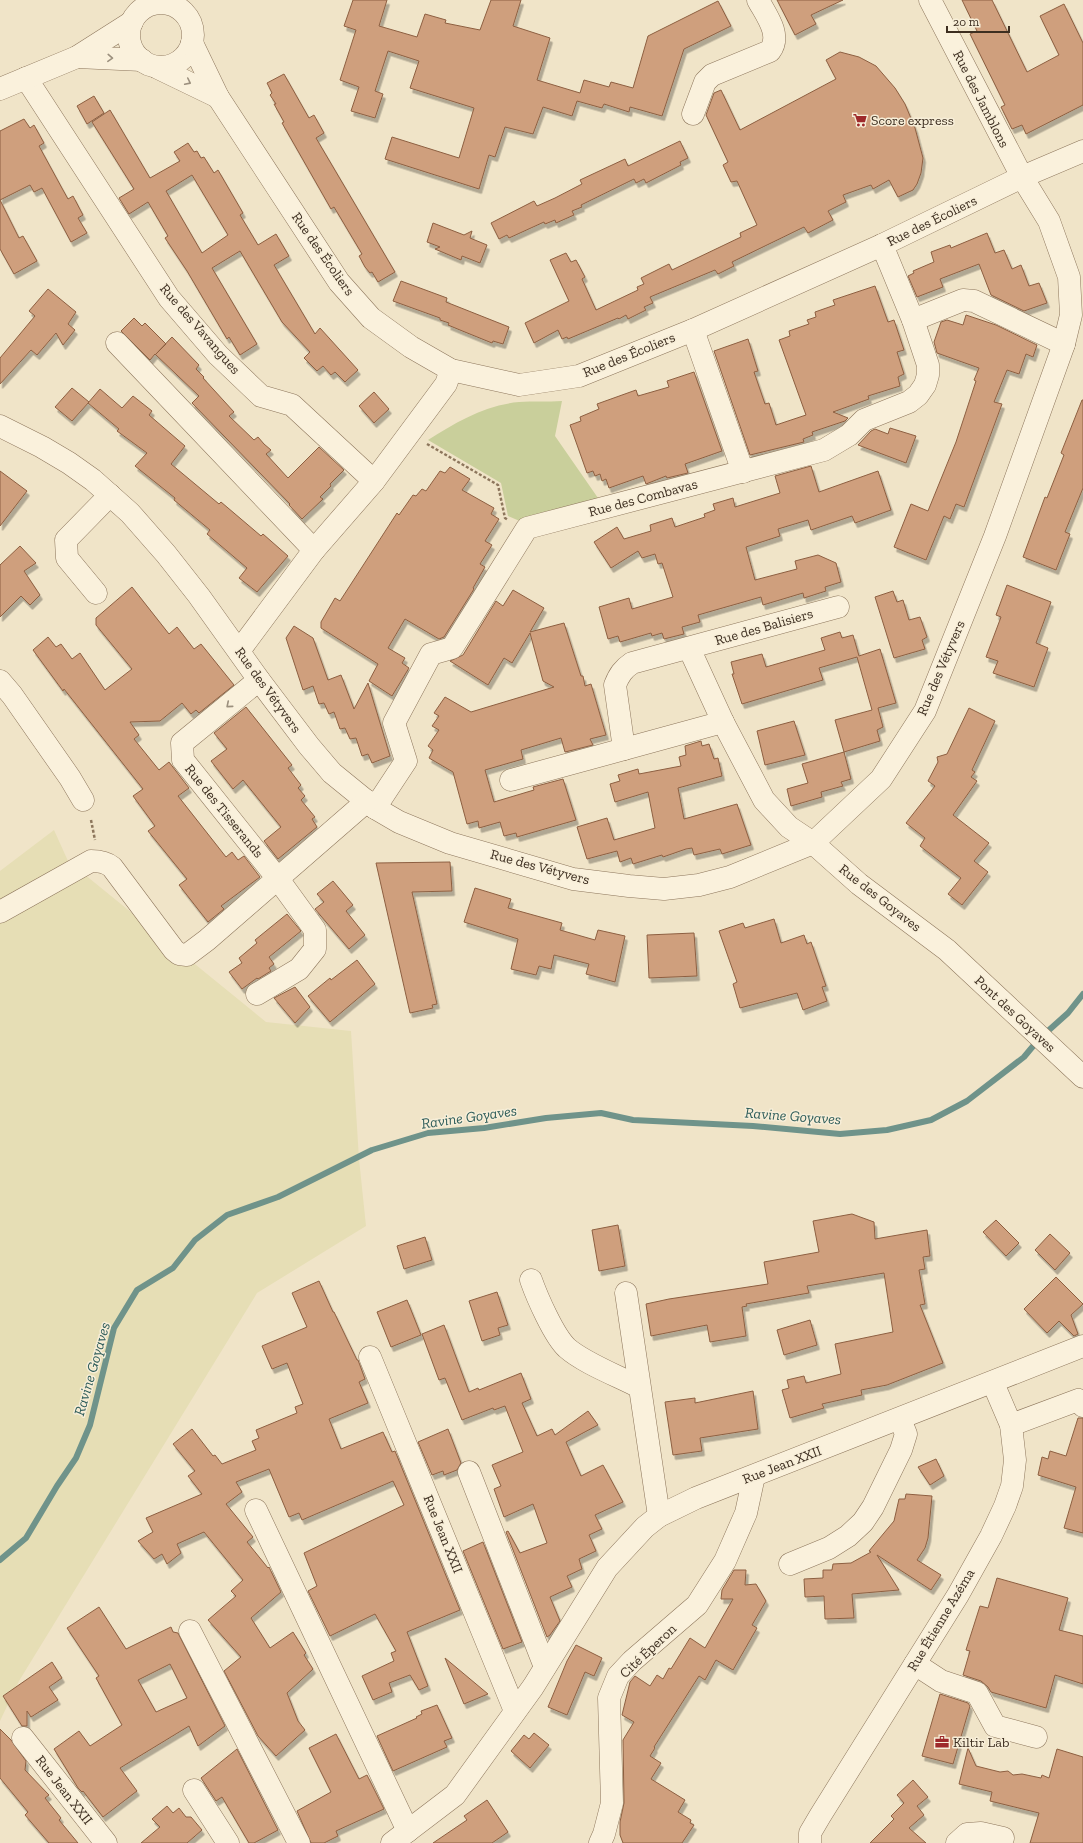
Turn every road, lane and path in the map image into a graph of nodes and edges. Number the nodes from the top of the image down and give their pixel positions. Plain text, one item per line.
1 (758, 0) edge
2 (930, 0) edge
3 (176, 3) edge
4 (137, 11) edge
5 (192, 43) junction
6 (78, 56) junction
7 (150, 64) junction
8 (26, 78) junction
9 (0, 89) edge
10 (218, 97) junction
11 (693, 114) dead end
12 (1083, 151) edge
13 (1022, 177) junction
14 (882, 245) junction
15 (1077, 313) edge
16 (913, 320) junction
17 (693, 330) junction
18 (117, 343) dead end
19 (1064, 344) junction
20 (451, 370) junction
21 (0, 426) edge
22 (413, 427) junction
23 (743, 472) junction
24 (374, 481) junction
25 (110, 495) junction
26 (524, 532) junction
27 (314, 550) junction
28 (96, 593) dead end
29 (838, 606) dead end
30 (689, 648) junction
31 (239, 651) junction
32 (259, 680) junction
33 (4, 693) edge
34 (723, 722) junction
35 (624, 749) junction
36 (511, 780) dead end
37 (83, 800) joint
38 (371, 805) junction
39 (813, 844) junction
40 (91, 860) junction
41 (278, 879) junction
42 (0, 912) edge
43 (947, 950) joint
44 (257, 994) dead end
45 (1083, 1077) edge
46 (531, 1280) dead end
47 (626, 1293) dead end
48 (1083, 1346) edge
49 (370, 1357) dead end
50 (992, 1383) junction
51 (639, 1387) junction
52 (1083, 1406) edge
53 (900, 1419) junction
54 (1011, 1425) junction
55 (469, 1472) dead end
56 (754, 1476) junction
57 (256, 1510) dead end
58 (659, 1516) junction
59 (790, 1564) dead end
60 (190, 1631) dead end
61 (915, 1664) junction
62 (545, 1667) junction
63 (515, 1711) junction
64 (1036, 1737) dead end
65 (23, 1738) dead end
66 (194, 1790) dead end
67 (400, 1837) edge
68 (1003, 1838) dead end
69 (106, 1843) edge
70 (228, 1843) edge
71 (299, 1843) edge
72 (600, 1843) edge
73 (810, 1843) edge
74 (957, 1843) edge

1 - 11 street
2 - 13 street, Rue des Jamblons
3 - 4 street
3 - 5 street
4 - 6 street
4 - 7 street
5 - 7 street
5 - 10 street, Rue des Écoliers
6 -> 7 street
6 - 8 street
7 -> 10 street
8 - 9 street
8 - 24 street, Rue des Vavangues
10 - 20 street, Rue des Écoliers
12 - 13 street, Rue des Écoliers
13 - 14 street, Rue des Écoliers
13 - 15 street, Rue des Vétyvers
14 - 16 street, Rue des Combavas
14 - 17 street, Rue des Écoliers
15 - 19 street, Rue des Vétyvers
16 - 19 street
16 - 23 street, Rue des Combavas
17 - 20 street, Rue des Écoliers
17 - 23 street, Rue des Écoliers
18 - 27 street
19 - 39 street, Rue des Vétyvers
20 - 22 street
21 - 25 street, Rue des Vétyvers
22 - 24 street
22 - 26 path
23 - 26 street, Rue des Combavas
24 - 27 street
25 - 28 street
25 - 31 street, Rue des Vétyvers
26 - 38 street
27 - 31 street
29 - 30 street, Rue des Balisiers
30 - 34 street
30 - 35 street, Rue des Balisiers
31 - 32 street, Rue des Vétyvers
32 - 38 street, Rue des Vétyvers
32 -> 41 street, Rue des Tisserands
33 - 37 street
34 - 35 street
34 - 39 street
35 - 36 street
37 - 40 path
38 - 39 street, Rue des Vétyvers
38 - 41 street
39 - 43 street, Rue des Goyaves
40 - 41 street
40 - 42 street
41 - 44 street, Rue des Tisserands
43 - 45 street, Pont des Goyaves
46 - 51 street
47 - 51 street
48 - 50 street, Rue Jean XXII
49 - 63 street, Rue Jean XXII
50 - 53 street, Rue Jean XXII
50 - 54 street, Rue Étienne Azéma
51 - 58 street
52 - 54 street
53 - 56 street, Rue Jean XXII
53 - 59 street
54 - 61 street, Rue Étienne Azéma
55 - 62 street
56 - 58 street, Rue Jean XXII
56 - 72 street, Cité Éperon
57 - 67 street, Rue Jean XXII
58 - 62 street, Rue Jean XXII
60 - 71 street
61 - 64 street
61 - 73 street, Rue Étienne Azéma
62 - 63 street, Rue Jean XXII
63 - 67 street, Rue Jean XXII
65 - 69 street, Rue Jean XXII
66 - 70 street
68 - 74 street

